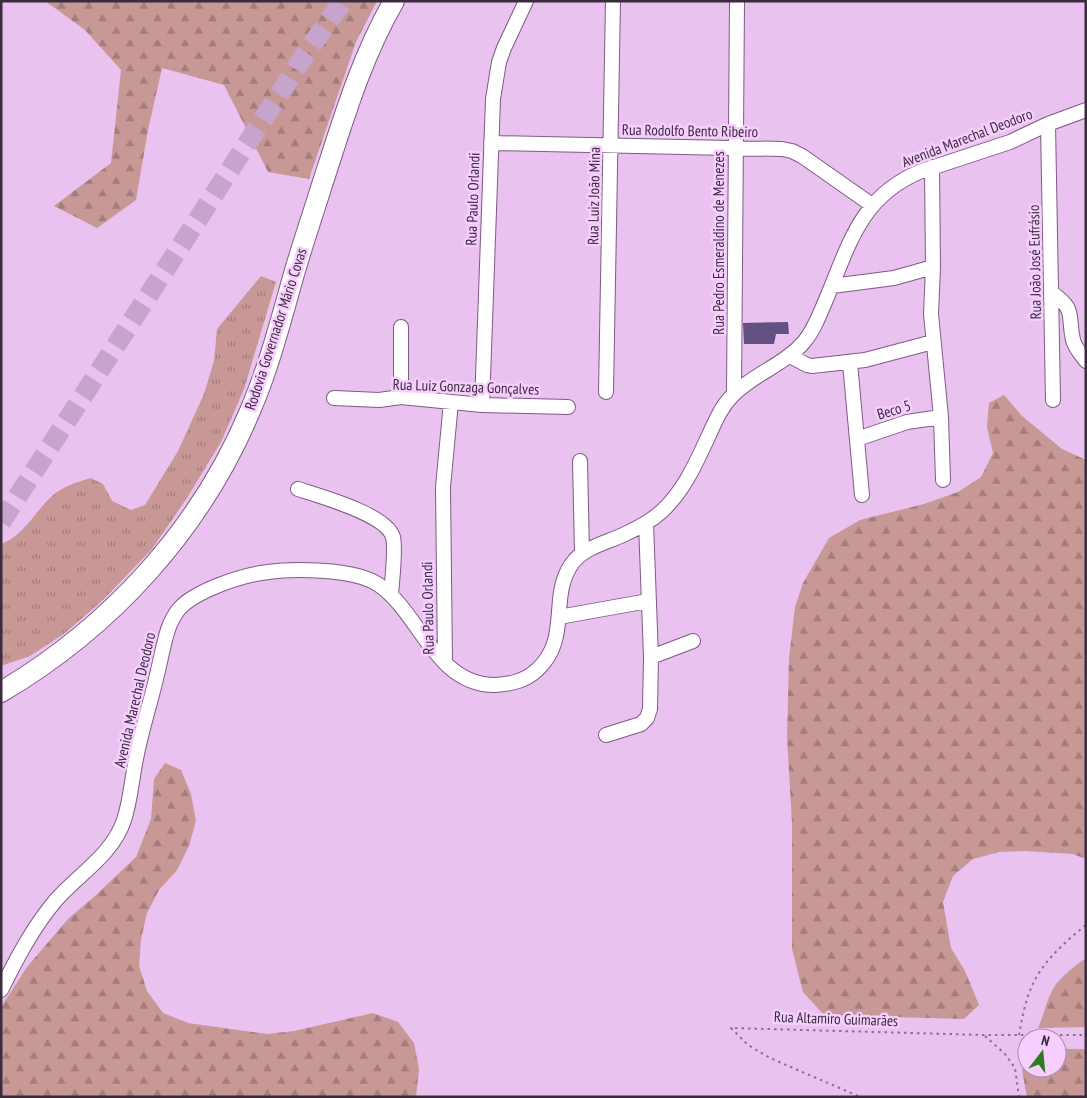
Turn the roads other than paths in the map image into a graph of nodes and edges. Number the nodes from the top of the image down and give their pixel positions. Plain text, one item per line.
1 (394, 1) edge
2 (526, 1) edge
3 (613, 1) edge
4 (737, 1) edge
5 (1086, 110) edge
6 (1048, 124) junction
7 (491, 143) junction
8 (611, 146) junction
9 (736, 148) junction
10 (932, 168) junction
11 (872, 205) junction
12 (933, 267) junction
13 (832, 286) junction
14 (1052, 292) junction
15 (401, 328) dead end
16 (933, 342) junction
17 (790, 356) junction
18 (1086, 361) edge
19 (850, 363) junction
20 (606, 392) dead end
21 (734, 394) junction
22 (401, 397) junction
23 (334, 398) dead end
24 (1053, 400) dead end
25 (451, 402) junction
26 (482, 405) junction
27 (568, 407) dead end
28 (941, 417) junction
29 (857, 439) junction
30 (580, 461) dead end
31 (943, 480) dead end
32 (298, 489) dead end
33 (862, 496) dead end
34 (646, 522) junction
35 (582, 553) junction
36 (392, 595) junction
37 (648, 601) junction
38 (559, 617) junction
39 (693, 641) dead end
40 (651, 657) junction
41 (445, 663) junction
42 (1, 692) edge
43 (606, 735) dead end
44 (1, 990) edge

1 - 42 highway, Rodovia Governador Mário Covas
2 - 7 street, Rua Paulo Orlandi
3 - 8 street, Rua Luiz João Mina
4 - 9 street, Rua Pedro Esmeraldino de Menezes
5 - 6 street, Avenida Marechal Deodoro
6 - 10 street, Avenida Marechal Deodoro
6 - 14 street, Rua João José Eufrásio
7 - 8 street, Rua Rodolfo Bento Ribeiro
7 - 26 street, Rua Paulo Orlandi
8 - 9 street, Rua Rodolfo Bento Ribeiro
8 - 20 street, Rua Luiz João Mina
9 - 11 street, Rua Rodolfo Bento Ribeiro
9 - 21 street, Rua Pedro Esmeraldino de Menezes
10 - 11 street, Avenida Marechal Deodoro
10 - 12 street
11 - 13 street, Avenida Marechal Deodoro
12 - 13 street
12 - 16 street
13 - 17 street, Avenida Marechal Deodoro
14 - 18 street
14 - 24 street, Rua João José Eufrásio
15 - 22 street
16 - 19 street
16 - 28 street
17 - 19 street
17 - 21 street, Avenida Marechal Deodoro
19 - 29 street
21 - 34 street, Avenida Marechal Deodoro
22 - 23 street, Rua Luiz Gonzaga Gonçalves
22 - 25 street, Rua Luiz Gonzaga Gonçalves
25 - 26 street, Rua Luiz Gonzaga Gonçalves
25 - 41 street, Rua Paulo Orlandi
26 - 27 street, Rua Luiz Gonzaga Gonçalves
28 - 29 street, Beco 5
28 - 31 street
29 - 33 street
30 - 35 street
32 - 36 street
34 - 35 street, Avenida Marechal Deodoro
34 - 37 street
35 - 38 street, Avenida Marechal Deodoro
36 - 41 street, Avenida Marechal Deodoro
36 - 44 street, Avenida Marechal Deodoro
37 - 38 street
37 - 40 street
38 - 41 street, Avenida Marechal Deodoro
39 - 40 street
40 - 43 street

